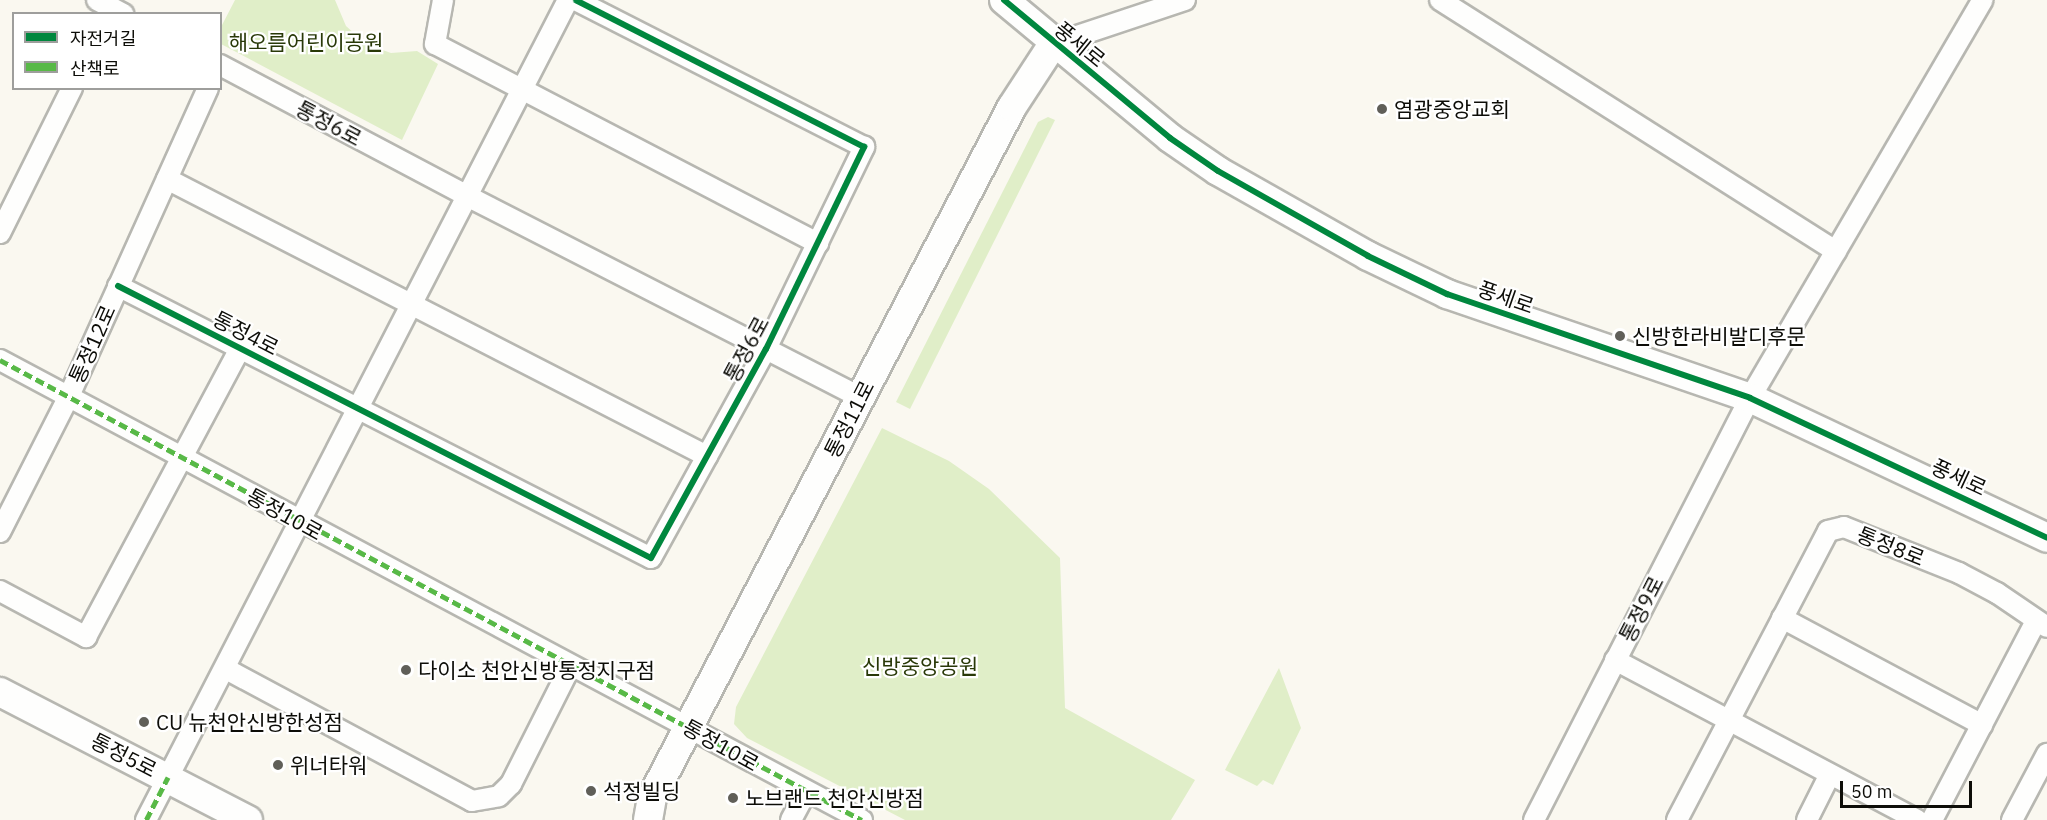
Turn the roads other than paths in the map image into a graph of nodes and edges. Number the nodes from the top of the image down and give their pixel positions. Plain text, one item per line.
1 (443, 0) edge
2 (568, 0) edge
3 (576, 0) edge
4 (1004, 0) edge
5 (1185, 0) edge
6 (1440, 0) edge
7 (1983, 0) edge
8 (1053, 44) junction
9 (222, 66) edge
10 (71, 90) edge
11 (207, 90) edge
12 (521, 92) junction
13 (167, 179) junction
14 (469, 197) junction
15 (0, 233) edge
16 (818, 243) junction
17 (1836, 251) junction
18 (118, 286) junction
19 (414, 303) junction
20 (240, 348) junction
21 (766, 349) junction
22 (0, 360) edge
23 (69, 396) junction
24 (860, 397) junction
25 (1750, 398) junction
26 (359, 409) junction
27 (707, 456) junction
28 (182, 457) junction
29 (301, 524) junction
30 (0, 532) edge
31 (2047, 538) edge
32 (0, 591) edge
33 (1782, 618) junction
34 (2042, 624) edge
35 (1614, 660) junction
36 (570, 667) junction
37 (226, 669) junction
38 (0, 692) edge
39 (1728, 720) junction
40 (1982, 725) junction
41 (689, 727) junction
42 (2047, 754) edge
43 (1830, 774) junction
44 (168, 777) junction
45 (806, 792) junction
46 (650, 808) edge
47 (146, 820) edge
48 (248, 820) edge
49 (630, 820) edge
50 (791, 820) edge
51 (862, 820) edge
52 (1534, 820) edge
53 (1677, 820) edge
54 (1807, 820) edge
55 (1917, 820) edge
56 (1932, 820) edge
57 (2013, 820) edge

1 - 12 street
2 - 12 street
3 - 16 street, 통정6로
4 - 8 street, 풍세로
5 - 8 street
6 - 17 street
7 - 17 street, 통정9로
8 - 24 street, 통정11로
8 - 25 street, 풍세로
9 - 14 street, 통정6로
10 - 15 street
11 - 13 street, 통정12로
12 - 14 street
12 - 16 street
13 - 18 street, 통정12로
13 - 19 street
14 - 19 street
14 - 21 street, 통정6로
16 - 21 street, 통정6로
17 - 25 street, 통정9로
18 - 20 street, 통정4로
18 - 23 street, 통정12로
19 - 26 street
19 - 27 street
20 - 26 street, 통정4로
20 - 28 street, 통정4로
21 - 24 street, 통정6로
21 - 27 street, 통정6로
22 - 23 street, 통정10로
23 - 28 street, 통정10로
23 - 30 street, 통정12로
24 - 41 street, 통정11로
25 - 31 street, 풍세로
25 - 35 street, 통정9로
26 - 27 street, 통정6로
26 - 29 street
28 - 29 street, 통정10로
28 - 32 street, 통정4로
29 - 36 street, 통정10로
29 - 37 street
33 - 34 street, 통정8로
33 - 39 street, 통정8로
33 - 40 street
34 - 40 street, 통정8로
35 - 39 street
35 - 52 street, 통정9로
36 - 37 street
36 - 41 street, 통정10로
37 - 44 street
38 - 44 street, 통정5로
39 - 43 street
39 - 53 street, 통정8로
40 - 56 street, 통정8로
41 - 45 street, 통정10로
41 - 46 street, 통정11로
42 - 57 street
43 - 54 street
43 - 55 street
44 - 47 street
44 - 48 street, 통정5로
45 - 50 street
45 - 51 street, 통정10로
46 - 49 street, 통정11로

